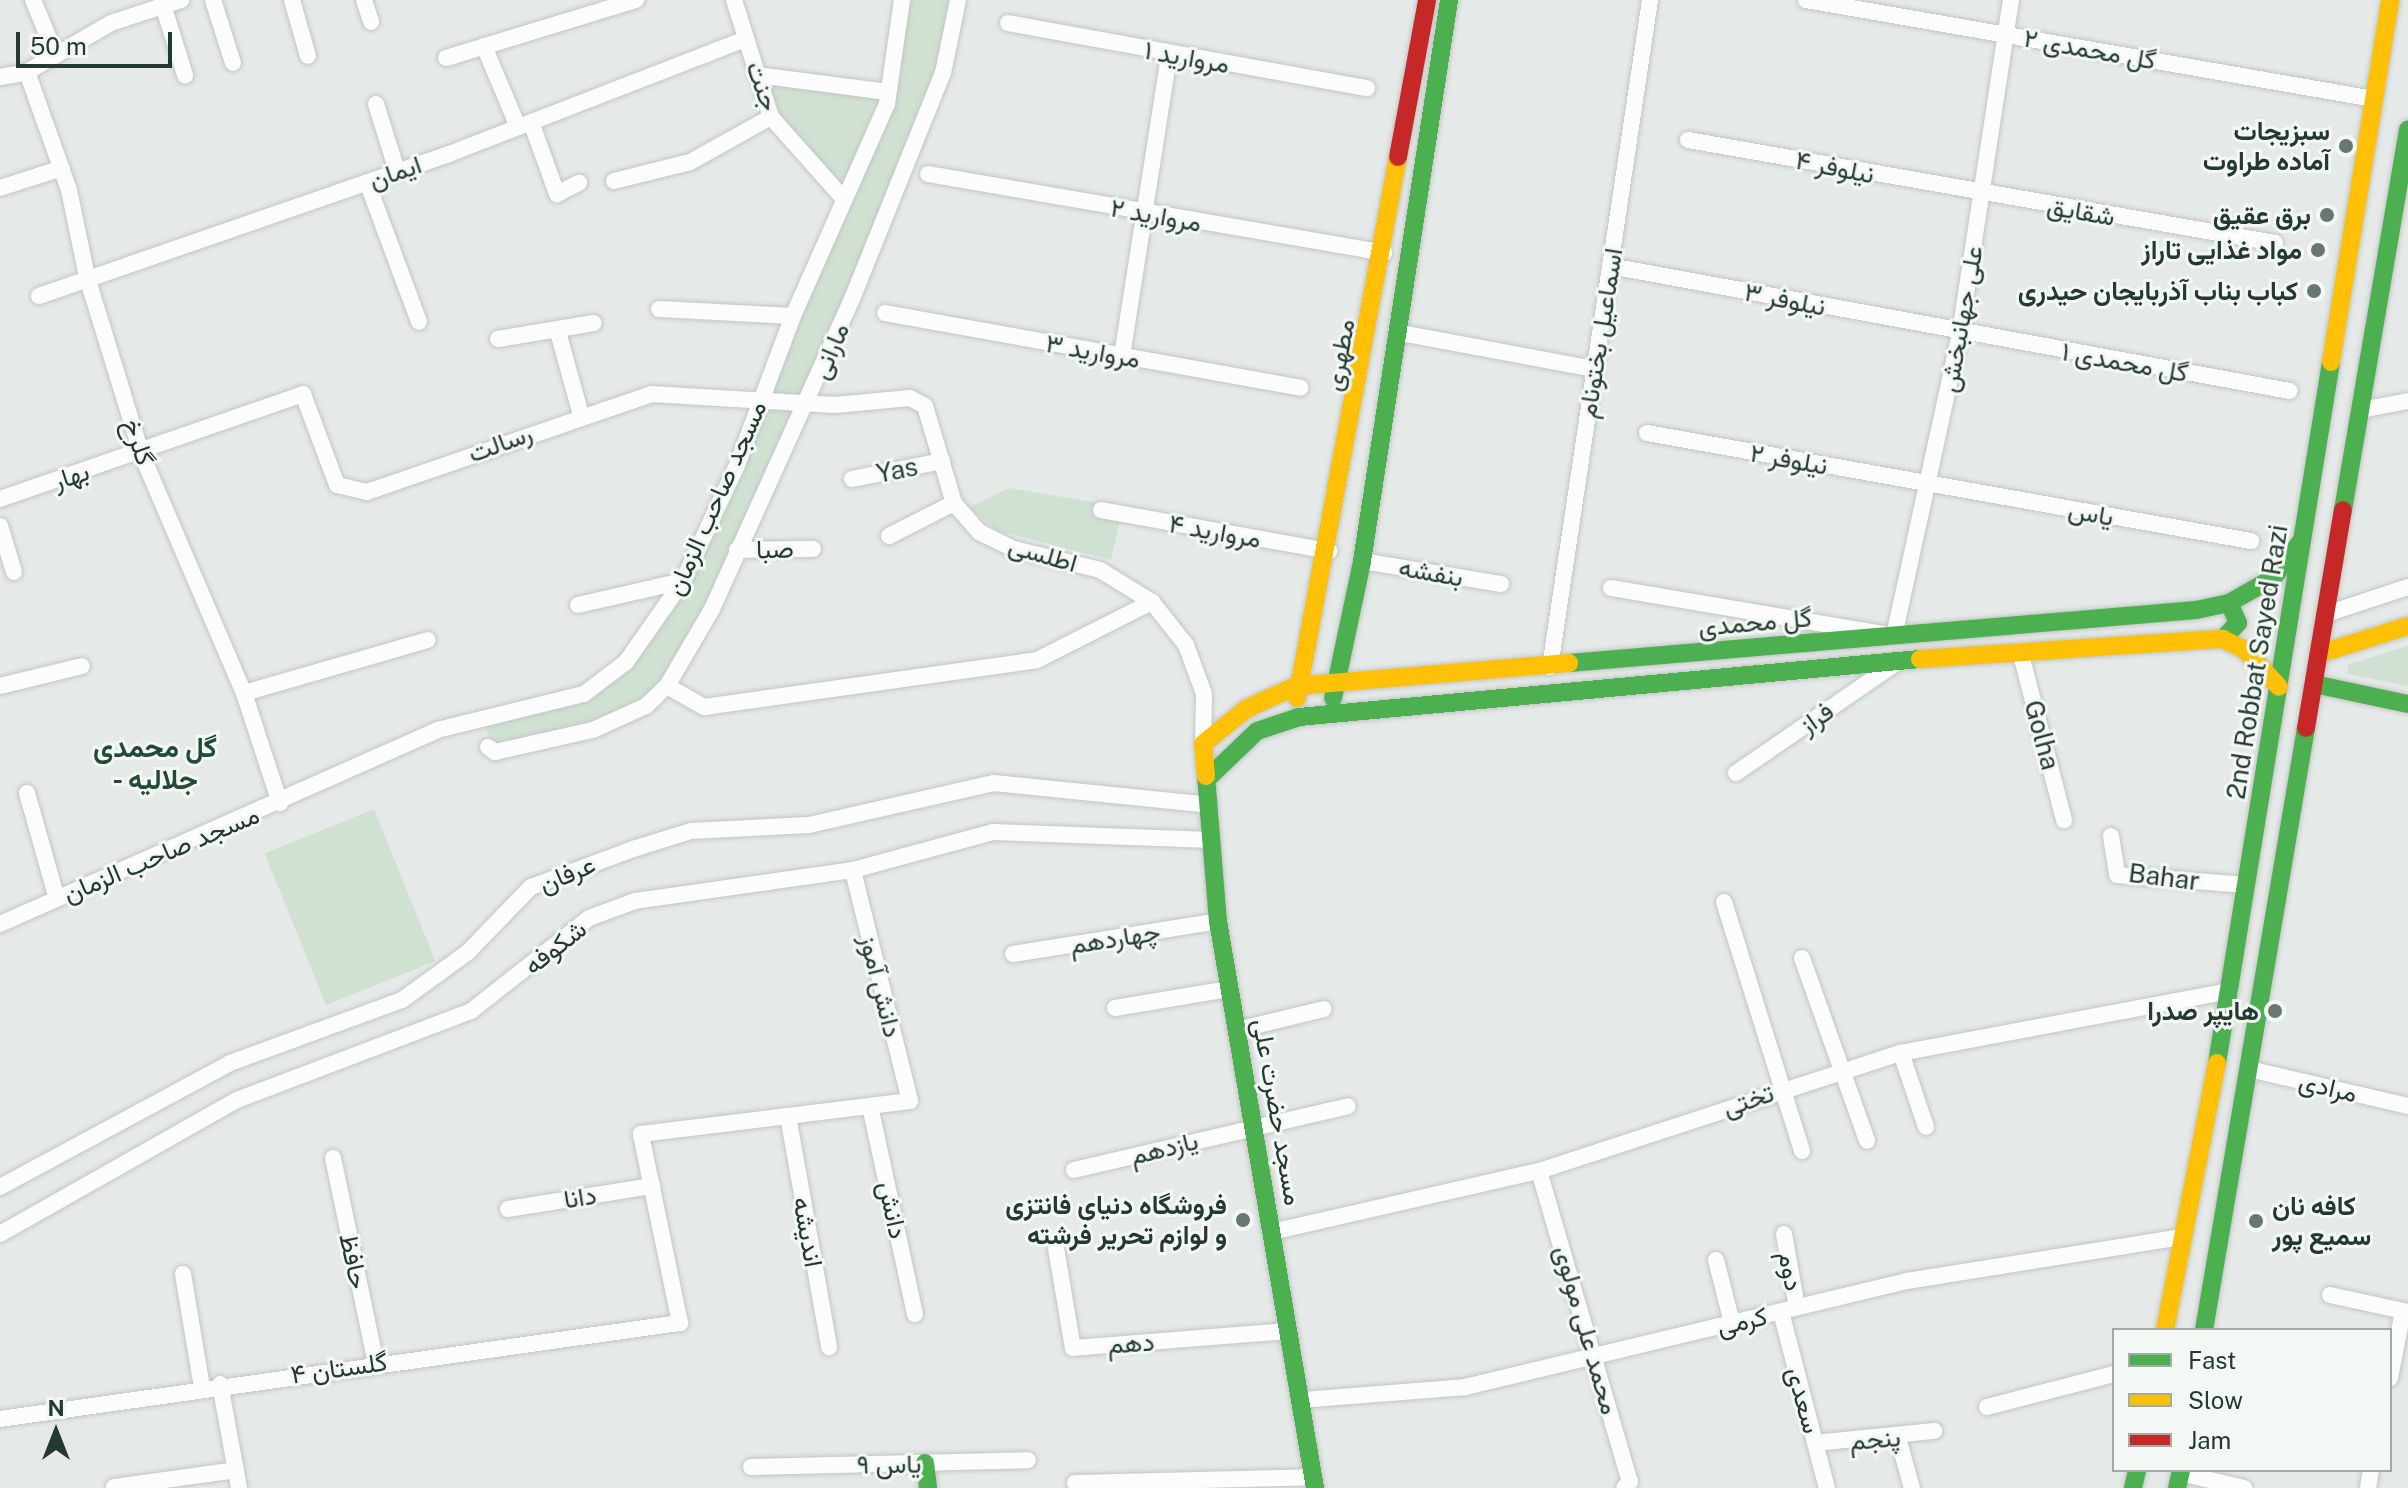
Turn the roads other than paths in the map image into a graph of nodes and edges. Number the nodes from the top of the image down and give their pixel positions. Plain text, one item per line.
1 (33, 0) edge
2 (181, 0) edge
3 (213, 0) edge
4 (292, 0) edge
5 (364, 0) edge
6 (636, 0) edge
7 (734, 0) edge
8 (902, 0) edge
9 (958, 0) edge
10 (1427, 0) edge
11 (1449, 0) edge
12 (1650, 0) edge
13 (1806, 0) edge
14 (2011, 0) edge
15 (2390, 0) edge
16 (162, 2) edge
17 (371, 22) dead end
18 (1008, 23) dead end
19 (2006, 35) junction
20 (746, 39) junction
21 (484, 46) junction
22 (55, 53) junction
23 (1169, 55) junction
24 (308, 56) dead end
25 (446, 58) dead end
26 (233, 63) dead end
27 (27, 72) junction
28 (185, 75) dead end
29 (757, 75) junction
30 (0, 77) edge
31 (1367, 88) dead end
32 (888, 92) junction
33 (2374, 99) junction
34 (376, 104) dead end
35 (771, 117) junction
36 (524, 125) junction
37 (2408, 130) edge
38 (1688, 140) dead end
39 (62, 168) junction
40 (397, 171) junction
41 (928, 174) dead end
42 (614, 181) dead end
43 (367, 182) junction
44 (579, 183) dead end
45 (0, 188) edge
46 (1982, 194) junction
47 (842, 197) junction
48 (1144, 213) junction
49 (2275, 243) dead end
50 (1384, 253) junction
51 (1610, 266) junction
52 (87, 277) junction
53 (39, 296) dead end
54 (659, 309) dead end
55 (885, 313) dead end
56 (793, 316) junction
57 (419, 322) dead end
58 (594, 323) dead end
59 (558, 332) junction
60 (1396, 332) junction
61 (1960, 333) junction
62 (498, 339) dead end
63 (1122, 356) junction
64 (1594, 369) junction
65 (1300, 388) dead end
66 (2290, 391) dead end
67 (303, 394) joint
68 (762, 398) junction
69 (2408, 401) edge
70 (2325, 403) junction
71 (807, 405) junction
72 (2361, 410) junction
73 (581, 415) junction
74 (1647, 433) dead end
75 (141, 453) junction
76 (942, 461) junction
77 (852, 479) dead end
78 (1931, 486) junction
79 (0, 499) edge
80 (954, 503) junction
81 (1101, 510) dead end
82 (0, 526) edge
83 (889, 536) dead end
84 (2302, 540) junction
85 (2251, 541) dead end
86 (813, 549) dead end
87 (737, 550) junction
88 (1329, 551) junction
89 (1362, 561) junction
90 (14, 572) dead end
91 (683, 581) junction
92 (1501, 584) dead end
93 (2408, 587) edge
94 (1611, 588) dead end
95 (1152, 602) junction
96 (2229, 603) junction
97 (578, 605) dead end
98 (2326, 614) junction
99 (2408, 626) edge
100 (1894, 636) junction
101 (2223, 639) junction
102 (428, 640) dead end
103 (2020, 651) junction
104 (2319, 654) junction
105 (1896, 663) junction
106 (82, 666) dead end
107 (1550, 667) junction
108 (1332, 684) junction
109 (2314, 684) junction
110 (0, 686) edge
111 (667, 686) junction
112 (1296, 686) junction
113 (2279, 687) junction
114 (244, 693) junction
115 (2408, 704) edge
116 (1333, 715) junction
117 (1299, 717) junction
118 (1203, 744) junction
119 (488, 747) dead end
120 (1736, 773) dead end
121 (1207, 779) junction
122 (27, 793) dead end
123 (280, 803) junction
124 (1209, 805) junction
125 (2064, 820) dead end
126 (2111, 836) dead end
127 (1212, 840) junction
128 (853, 870) junction
129 (2247, 885) junction
130 (57, 899) junction
131 (1724, 902) dead end
132 (1218, 921) junction
133 (0, 923) edge
134 (1013, 954) dead end
135 (1802, 958) dead end
136 (1229, 989) junction
137 (2230, 991) junction
138 (1115, 1008) dead end
139 (1324, 1009) dead end
140 (1237, 1030) junction
141 (1901, 1053) junction
142 (2249, 1069) junction
143 (1839, 1070) junction
144 (1780, 1089) junction
145 (870, 1106) junction
146 (1348, 1106) dead end
147 (2408, 1106) edge
148 (788, 1116) junction
149 (1253, 1125) junction
150 (1926, 1127) dead end
151 (1867, 1141) dead end
152 (1802, 1151) dead end
153 (333, 1158) dead end
154 (1074, 1170) dead end
155 (1539, 1171) junction
156 (652, 1186) junction
157 (0, 1187) edge
158 (508, 1209) dead end
159 (1272, 1232) junction
160 (0, 1234) edge
161 (1784, 1234) dead end
162 (2183, 1237) junction
163 (1056, 1248) dead end
164 (1716, 1260) dead end
165 (183, 1274) dead end
166 (2330, 1295) dead end
167 (1789, 1310) junction
168 (2406, 1311) edge
169 (915, 1314) dead end
170 (1732, 1323) junction
171 (2165, 1328) edge
172 (2204, 1328) edge
173 (1289, 1331) junction
174 (829, 1347) dead end
175 (1594, 1351) junction
176 (376, 1363) junction
177 (2392, 1370) edge
178 (2112, 1375) edge
179 (220, 1384) junction
180 (202, 1387) junction
181 (1301, 1400) junction
182 (1987, 1407) dead end
183 (0, 1419) edge
184 (1934, 1431) dead end
185 (1898, 1438) junction
186 (1815, 1443) junction
187 (1028, 1460) dead end
188 (925, 1463) junction
189 (751, 1467) dead end
190 (236, 1470) junction
191 (2179, 1477) edge
192 (1075, 1483) dead end
193 (1314, 1483) edge
194 (114, 1487) edge
195 (239, 1488) edge
196 (928, 1488) edge
197 (1624, 1488) edge
198 (1827, 1488) edge
199 (1912, 1488) edge
200 (2244, 1488) edge

1 - 22 street
2 - 16 street
3 - 26 street
4 - 24 street
5 - 17 street
6 - 21 street
7 - 20 street, جنت
8 - 32 street, مسجد صاحب الزمان
9 - 71 street, مارانی
10 - 50 street, مطهری
11 - 60 street, مطهری
12 - 51 street, اسماعیل بختونام
13 - 19 street, گل محمدی ۲
14 - 19 street, علی جهانبخش
15 - 33 street, 2nd Robbat Sayed Razi
16 - 22 street
16 - 28 street
18 - 23 street, مروارید ۱
19 - 33 street, گل محمدی ۲
19 - 46 street, علی جهانبخش
20 - 29 street, جنت
20 - 36 street, ایمان
21 - 25 street
21 - 36 street
22 - 27 street
23 - 31 street, مروارید ۱
23 - 48 street
27 - 30 street
27 - 39 street, گلرخ
29 - 32 street
29 - 35 street, جنت
32 - 47 street, مسجد صاحب الزمان
33 - 70 street, 2nd Robbat Sayed Razi
34 - 40 street
35 - 42 street
35 - 47 street, جنت
36 - 40 street, ایمان
36 - 44 street
37 - 72 street
38 - 46 street, نیلوفر ۴
39 - 45 street
39 - 52 street, گلرخ
40 - 43 street, ایمان
41 - 48 street, مروارید ۲
43 - 52 street, ایمان
43 - 57 street
46 - 49 street, شقایق
46 - 61 street, علی جهانبخش
47 - 56 street, مسجد صاحب الزمان
48 - 50 street, مروارید ۲
48 - 63 street
50 - 88 street, مطهری
51 - 61 street, نیلوفر ۳
51 - 64 street, اسماعیل بختونام
52 - 53 street, ایمان
52 - 75 street, گلرخ
54 - 56 street
55 - 63 street, مروارید ۳
56 - 68 street, مسجد صاحب الزمان
58 - 59 street
59 - 62 street
59 - 73 street
60 - 64 street
60 - 89 street, مطهری
61 - 66 street, گل محمدی ۱
61 - 78 street, علی جهانبخش
63 - 65 street, مروارید ۳
64 - 107 street, اسماعیل بختونام
67 - 73 street, رسالت
67 - 75 street, بهار
68 - 71 street, اطلسی
68 - 73 street, رسالت
68 - 91 street, مسجد صاحب الزمان
69 - 72 street
70 - 72 street
70 - 84 street, 2nd Robbat Sayed Razi
71 - 76 street, اطلسی
71 - 87 street, مارانی
72 - 98 street
74 - 78 street, نیلوفر ۲
75 - 79 street, بهار
75 - 114 street, گلرخ
76 - 77 street, Yas
76 - 80 street, اطلسی
78 - 85 street, یاس
78 - 100 street, علی جهانبخش
80 - 83 street
80 - 95 street, اطلسی
81 - 88 street, مروارید ۴
82 - 90 street
84 - 96 street, گل محمدی
84 - 113 street, 2nd Robbat Sayed Razi
86 - 87 street, صبا
87 - 111 street, مارانی
88 - 112 street, مطهری
89 - 92 street, بنفشه
89 - 108 street, مطهری
91 - 97 street
91 - 123 street, مسجد صاحب الزمان
93 - 98 street
94 - 100 street
95 - 111 street
95 - 118 street, اطلسی
96 - 100 street, گل محمدی
96 - 101 street
98 - 104 street
99 - 104 street
100 - 105 street
100 - 107 street, گل محمدی
101 - 103 street
101 - 113 street
102 - 114 street
103 - 105 street
103 - 125 street, Golha
104 - 109 street
105 - 116 street
105 - 120 street, فراز
106 - 110 street
107 - 108 street, گل محمدی
108 - 112 street, گل محمدی
108 - 116 street, مطهری
109 - 115 street
109 - 142 street
111 - 119 street, مارانی
112 - 117 street, مطهری
112 - 118 street, گل محمدی
113 - 129 street, 2nd Robbat Sayed Razi
114 - 123 street, گلرخ
116 - 117 street
117 - 121 street
118 - 121 street, مسجد حضرت علی
121 - 124 street, مسجد حضرت علی
122 - 130 street
123 - 130 street, مسجد صاحب الزمان
124 - 127 street, مسجد حضرت علی
124 - 157 street, عرفان
126 - 129 street, Bahar
127 - 128 street, شکوفه
127 - 132 street, مسجد حضرت علی
128 - 145 street, دانش آموز
128 - 160 street, شکوفه
129 - 137 street, 2nd Robbat Sayed Razi
130 - 133 street, مسجد صاحب الزمان
131 - 144 street
132 - 134 street, چهاردهم
132 - 136 street, مسجد حضرت علی
135 - 143 street
136 - 138 street
136 - 140 street, مسجد حضرت علی
137 - 141 street, تختی
137 - 162 street, 2nd Robbat Sayed Razi
139 - 140 street
140 - 149 street, مسجد حضرت علی
141 - 143 street, تختی
141 - 150 street
142 - 147 street, مرادی
142 - 172 street
143 - 144 street, تختی
143 - 151 street
144 - 152 street
144 - 155 street, تختی
145 - 148 street
145 - 169 street, دانش
146 - 149 street, یازدهم
148 - 156 street
148 - 174 street, اندیشه
149 - 154 street, یازدهم
149 - 159 street, مسجد حضرت علی
153 - 176 street, حافظ
155 - 159 street, تختی
155 - 175 street, محمد علی مولوی
156 - 158 street, دانا
156 - 176 street, گلستان ۴
159 - 173 street, مسجد حضرت علی
161 - 167 street, دوم
162 - 167 street, کرمی
162 - 171 street, 2nd Robbat Sayed Razi
163 - 173 street, دهم
164 - 170 street
165 - 180 street
166 - 168 street
167 - 170 street, کرمی
167 - 186 street, سعدی
168 - 177 street
170 - 175 street, کرمی
173 - 181 street, مسجد حضرت علی
175 - 181 street, کرمی
175 - 197 street, محمد علی مولوی
176 - 179 street, گلستان ۴
178 - 182 street
179 - 180 street, گلستان ۴
179 - 190 street
180 - 183 street, گلستان ۴
181 - 193 street, مسجد حضرت علی
184 - 185 street, پنجم
185 - 186 street, پنجم
185 - 199 street
186 - 198 street, سعدی
187 - 188 street, یاس ۹
188 - 189 street, یاس ۹
188 - 196 street
190 - 194 street
190 - 195 street
191 - 200 street
192 - 193 street

